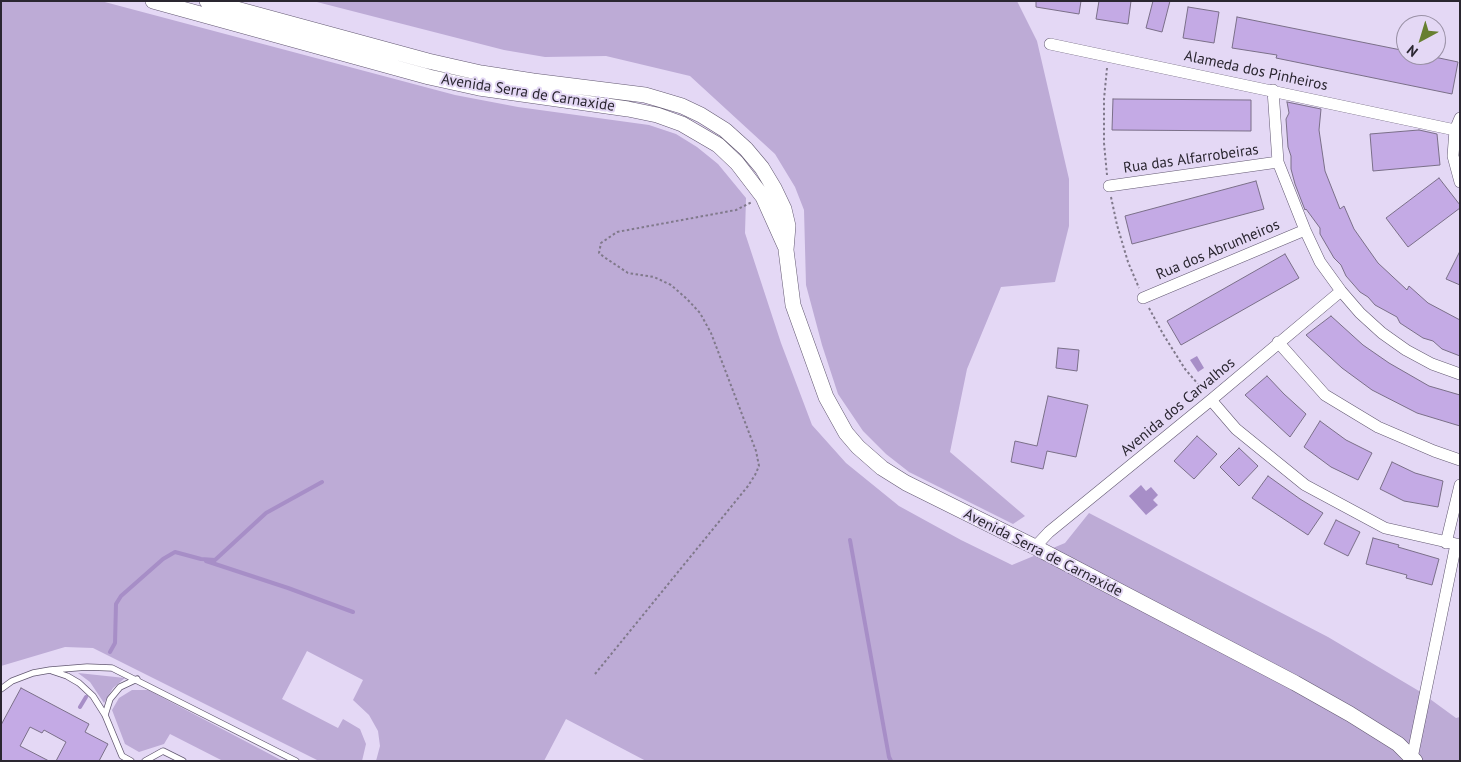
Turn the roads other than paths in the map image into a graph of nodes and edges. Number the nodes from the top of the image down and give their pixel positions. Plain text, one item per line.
1 (152, 1) edge
2 (207, 1) edge
3 (1050, 44) dead end
4 (1273, 90) junction
5 (1460, 118) edge
6 (1455, 130) junction
7 (1278, 162) junction
8 (1460, 182) edge
9 (1109, 186) road end
10 (1305, 230) junction
11 (786, 250) junction
12 (1341, 290) junction
13 (1143, 298) road end
14 (1278, 342) junction
15 (1460, 374) edge
16 (1211, 400) junction
17 (1460, 460) edge
18 (1460, 485) edge
19 (1454, 544) edge
20 (1035, 547) junction
21 (50, 670) junction
22 (137, 679) junction
23 (1, 689) edge
24 (104, 715) junction
25 (1414, 760) edge
26 (131, 761) edge
27 (144, 761) edge
28 (183, 761) edge
29 (296, 761) edge

1 - 11 street, Avenida Serra de Carnaxide
2 - 11 street, Avenida Serra de Carnaxide
3 - 4 street, Alameda dos Pinheiros
4 - 6 street, Alameda dos Pinheiros
4 - 7 street
5 - 6 street
6 - 8 street
7 - 9 street, Rua das Alfarrobeiras
7 - 10 street
10 - 12 street
10 - 13 street, Rua dos Abrunheiros
11 - 20 street, Avenida Serra de Carnaxide
12 - 14 street, Avenida dos Carvalhos
12 - 15 street
14 - 16 street, Avenida dos Carvalhos
14 - 17 street
16 - 19 street
16 - 20 street, Avenida dos Carvalhos
18 - 19 street
19 - 25 street
20 - 25 street, Avenida Serra de Carnaxide
21 - 22 lane
21 - 23 lane
21 - 24 lane
22 - 24 lane
22 - 29 lane
24 - 26 lane
27 - 28 lane

